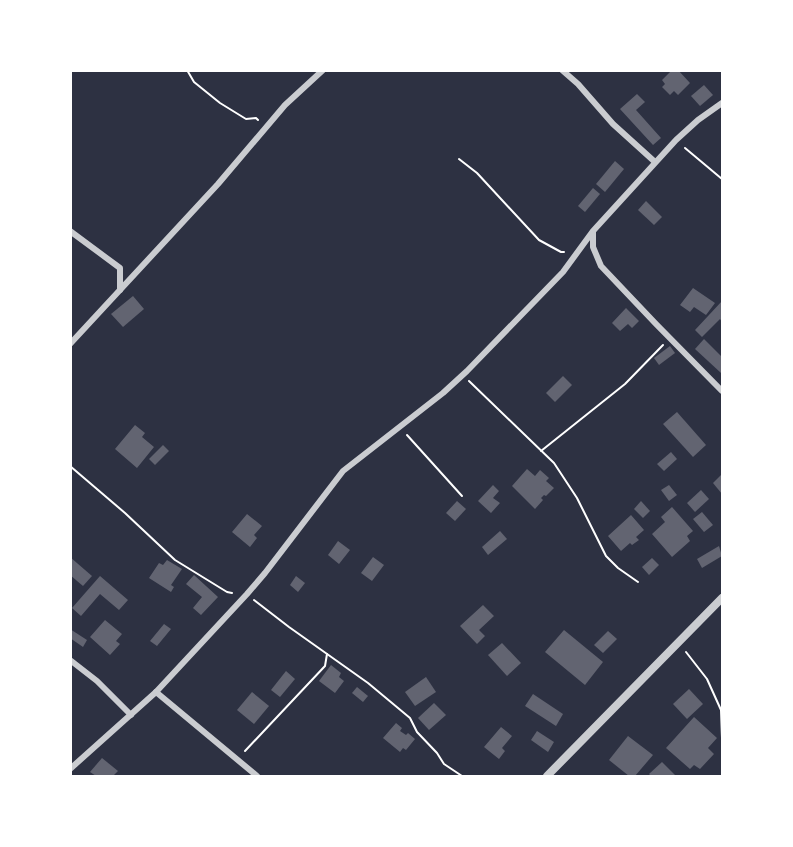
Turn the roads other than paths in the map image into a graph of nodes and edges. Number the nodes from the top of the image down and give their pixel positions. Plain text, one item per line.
1 (323, 70) edge
2 (562, 70) edge
3 (723, 103) edge
4 (655, 162) junction
5 (70, 231) edge
6 (593, 231) junction
7 (119, 290) junction
8 (70, 345) edge
9 (723, 391) edge
10 (723, 598) edge
11 (70, 660) edge
12 (156, 692) junction
13 (131, 715) junction
14 (70, 769) edge
15 (257, 777) edge
16 (547, 777) edge

1 - 7 street
2 - 4 street
3 - 4 street
4 - 6 street
5 - 7 street
6 - 9 street
6 - 12 street
7 - 8 street
10 - 16 street
11 - 13 street
12 - 13 street
12 - 15 street
13 - 14 street

